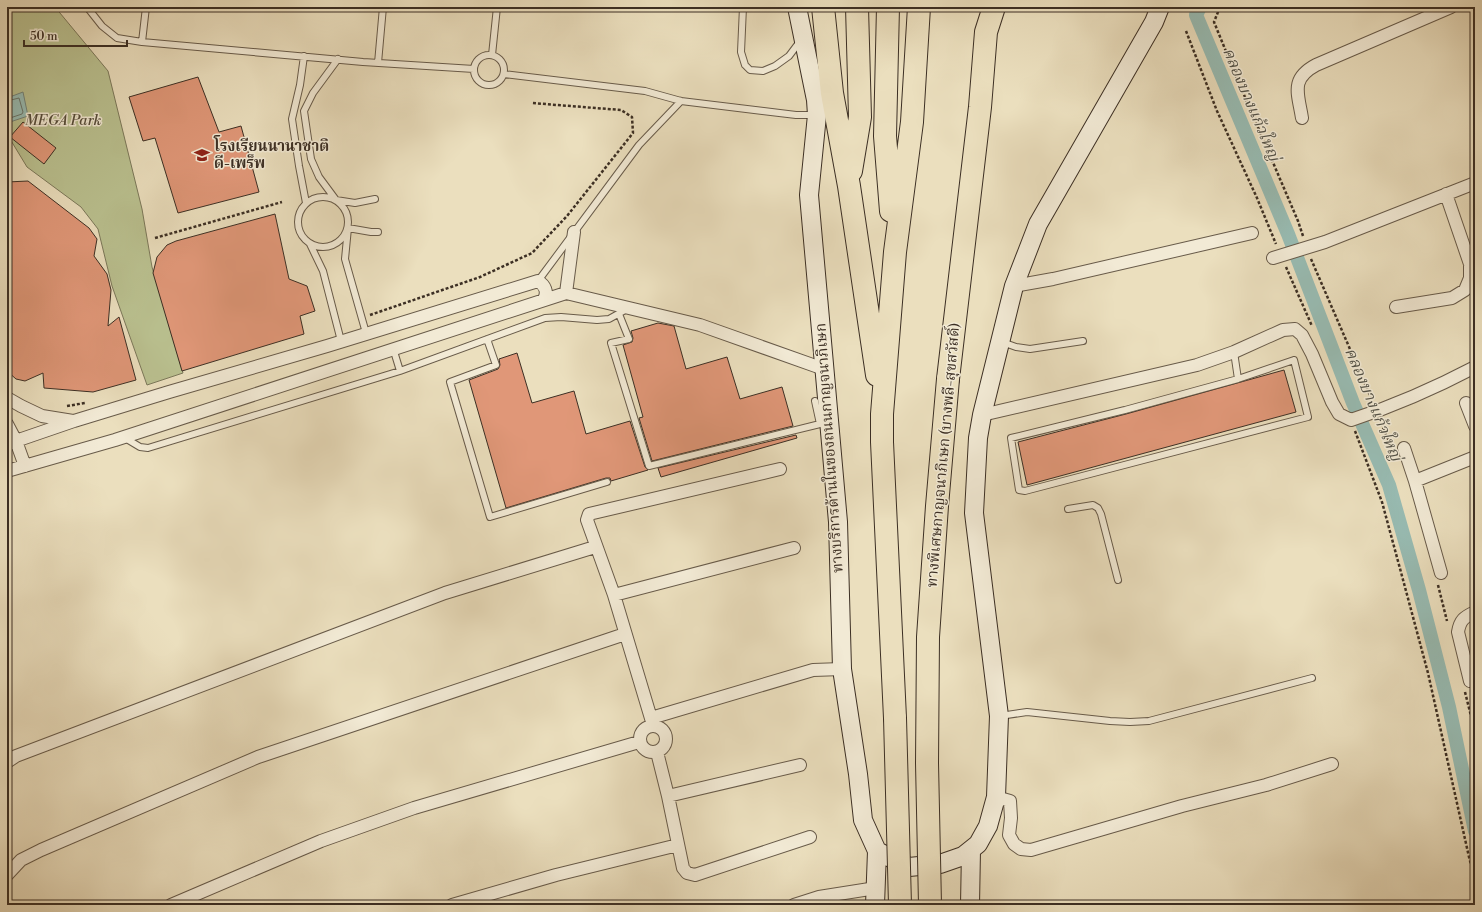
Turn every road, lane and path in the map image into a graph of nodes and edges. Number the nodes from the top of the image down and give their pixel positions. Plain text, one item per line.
1 (87, 7) edge
2 (146, 7) edge
3 (383, 7) edge
4 (497, 7) edge
5 (743, 7) edge
6 (797, 7) edge
7 (823, 7) edge
8 (857, 7) edge
9 (888, 7) edge
10 (919, 7) edge
11 (984, 7) edge
12 (994, 7) edge
13 (1160, 7) edge
14 (1220, 7) edge
15 (1451, 7) edge
16 (1186, 31) dead end
17 (986, 32) junction
18 (803, 38) junction
19 (142, 42) junction
20 (492, 55) junction
21 (304, 56) junction
22 (338, 59) junction
23 (378, 64) junction
24 (474, 69) junction
25 (504, 74) junction
26 (681, 101) junction
27 (532, 103) dead end
28 (817, 115) junction
29 (1302, 118) dead end
30 (1475, 183) edge
31 (848, 186) junction
32 (1446, 194) junction
33 (336, 200) junction
34 (375, 200) dead end
35 (282, 202) dead end
36 (306, 203) junction
37 (348, 228) junction
38 (378, 232) dead end
39 (574, 232) junction
40 (1252, 233) dead end
41 (155, 238) dead end
42 (310, 244) junction
43 (1311, 246) junction
44 (895, 252) junction
45 (1276, 257) junction
46 (538, 280) junction
47 (1014, 286) junction
48 (566, 293) junction
49 (544, 299) junction
50 (1396, 307) dead end
51 (624, 311) junction
52 (364, 317) dead end
53 (1314, 331) dead end
54 (366, 333) junction
55 (487, 339) junction
56 (341, 341) junction
57 (1083, 341) dead end
58 (1000, 342) junction
59 (393, 348) junction
60 (1234, 352) junction
61 (1475, 367) edge
62 (824, 369) junction
63 (400, 371) junction
64 (1238, 379) junction
65 (7, 398) edge
66 (815, 401) dead end
67 (89, 402) dead end
68 (1373, 402) dead end
69 (1466, 403) dead end
70 (62, 405) dead end
71 (882, 414) junction
72 (982, 415) junction
73 (1379, 417) dead end
74 (1351, 420) junction
75 (74, 421) junction
76 (7, 424) edge
77 (1475, 426) edge
78 (124, 437) junction
79 (12, 442) edge
80 (1399, 451) joint
81 (1475, 457) edge
82 (25, 466) junction
83 (780, 469) dead end
84 (7, 470) edge
85 (1415, 481) junction
86 (607, 482) dead end
87 (1068, 509) dead end
88 (595, 547) junction
89 (794, 548) dead end
90 (1439, 578) joint
91 (1118, 580) dead end
92 (614, 595) junction
93 (1475, 612) edge
94 (1449, 628) dead end
95 (625, 634) junction
96 (842, 669) junction
97 (1312, 678) dead end
98 (1467, 684) joint
99 (999, 716) junction
100 (652, 722) junction
101 (1475, 732) edge
102 (639, 742) junction
103 (657, 752) junction
104 (7, 762) edge
105 (1332, 764) dead end
106 (800, 765) dead end
107 (668, 796) junction
108 (996, 797) junction
109 (810, 837) dead end
110 (678, 845) junction
111 (971, 850) junction
112 (878, 852) junction
113 (7, 875) edge
114 (1475, 880) edge
115 (875, 896) edge
116 (171, 905) edge
117 (452, 905) edge
118 (794, 905) edge
119 (900, 905) edge
120 (930, 905) edge
121 (970, 905) edge

1 - 19 lane
2 - 19 lane
3 - 23 lane
4 - 20 lane
5 - 18 lane
6 - 18 main road, ทางบริการด้านในของถนนกาญจนาภิเษก
7 - 31 highway
8 - 31 highway
9 - 44 highway
10 - 44 highway
11 - 17 highway
12 - 17 highway, ทางพิเศษกาญจนาภิเษก (บางพลี-สุขสวัสดิ์)
13 - 47 main road
14 - 43 path
15 - 29 street
16 - 45 path
17 - 120 highway, ทางพิเศษกาญจนาภิเษก (บางพลี-สุขสวัสดิ์), bridge
18 - 28 main road, ทางบริการด้านในของถนนกาญจนาภิเษก
19 - 21 lane
20 - 24 lane
20 - 25 lane
21 - 22 lane
21 - 36 lane
22 - 23 lane
22 - 33 lane
23 - 24 lane
24 - 25 lane
25 - 26 lane
26 - 28 lane
26 - 39 lane
27 - 52 path
28 - 62 main road, ทางบริการด้านในของถนนกาญจนาภิเษก
30 - 32 street
31 - 71 highway
32 - 43 street
32 - 50 street
33 - 34 lane
33 - 36 lane
33 - 37 lane
35 - 41 path
36 - 42 lane
37 - 38 lane
37 - 42 lane
37 - 54 lane
39 - 46 lane
39 - 48 street
40 - 47 street
42 - 56 lane
43 - 45 street
43 - 68 path
44 - 71 highway
45 - 53 path
46 - 49 street
46 - 54 street
47 - 58 main road
48 - 49 street
48 - 51 street
49 - 59 street
51 - 55 lane
51 - 62 street
51 - 66 lane
54 - 56 street
55 - 63 lane
55 - 86 lane
56 - 75 street
57 - 58 lane
58 - 72 main road
59 - 63 lane
59 - 78 street
60 - 64 lane
60 - 72 street
60 - 74 street
61 - 74 street
62 - 96 main road, ทางบริการด้านในของถนนกาญจนาภิเษก
63 - 78 lane
64 - 64 lane
65 - 75 street
67 - 70 path
69 - 77 street
71 - 119 highway, bridge
72 - 99 main road
73 - 80 path
74 - 114 path
75 - 79 street
76 - 79 street
78 - 82 street
79 - 82 street
80 - 85 street
81 - 85 street
82 - 84 street
83 - 88 street
85 - 90 street
87 - 91 lane
88 - 92 street
88 - 104 street
89 - 92 street
90 - 94 path
92 - 95 street
93 - 98 street
95 - 100 street
95 - 113 street
96 - 100 street
96 - 112 main road, ทางบริการด้านในของถนนกาญจนาภิเษก
97 - 99 lane
98 - 101 path
99 - 108 main road
100 - 102 street
100 - 103 street
102 - 103 street
102 - 116 street
103 - 107 street
105 - 108 street
106 - 107 street
107 - 110 street
108 - 111 main road
109 - 110 street
110 - 117 street
111 - 112 main road
111 - 121 main road
112 - 115 main road
115 - 118 street

